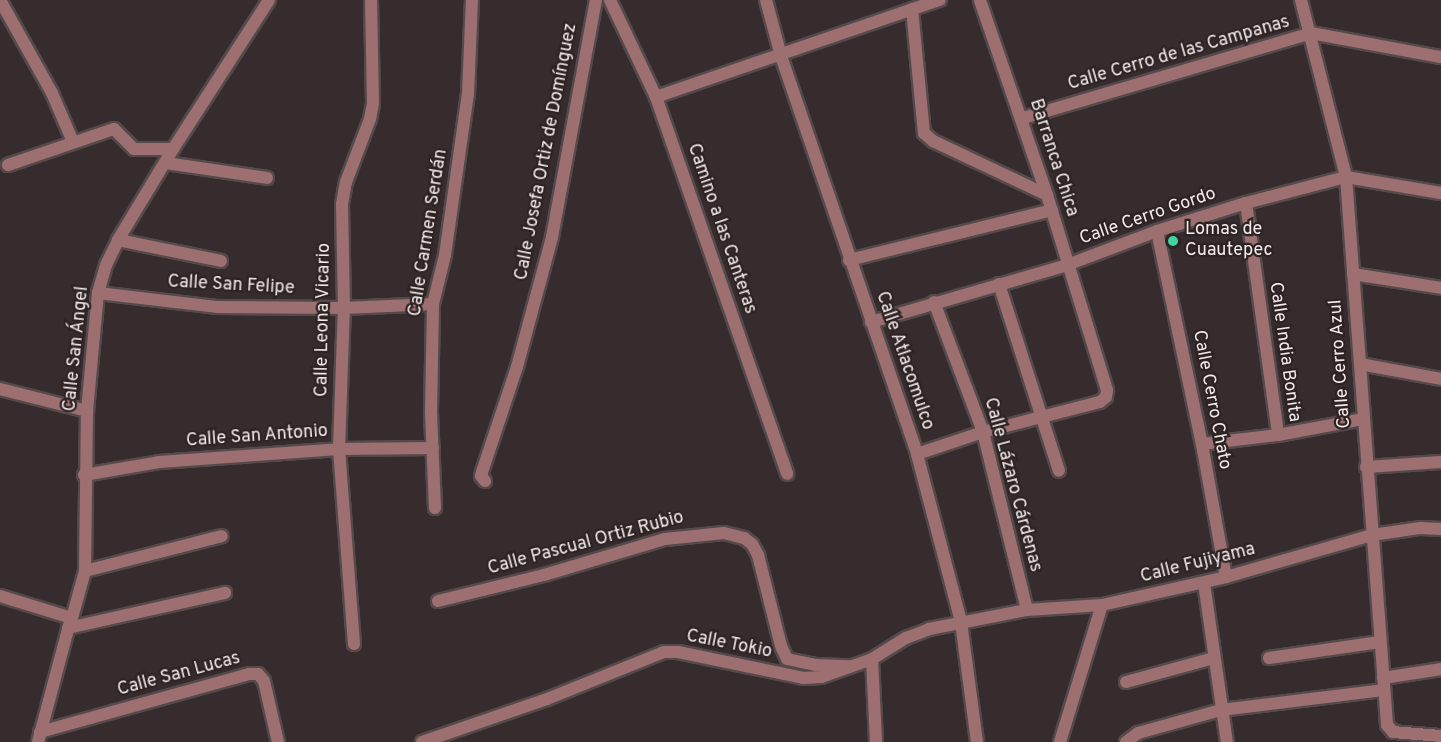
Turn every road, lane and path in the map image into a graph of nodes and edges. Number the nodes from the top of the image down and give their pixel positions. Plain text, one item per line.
1 (0, 0) edge
2 (269, 0) edge
3 (371, 0) edge
4 (472, 0) edge
5 (596, 0) edge
6 (610, 0) edge
7 (766, 0) edge
8 (940, 0) edge
9 (980, 0) edge
10 (1301, 0) edge
11 (912, 9) junction
12 (1311, 33) junction
13 (781, 56) junction
14 (1441, 57) edge
15 (656, 98) junction
16 (1023, 118) junction
17 (72, 142) junction
18 (173, 149) junction
19 (166, 163) junction
20 (8, 165) dead end
21 (1346, 177) junction
22 (267, 178) dead end
23 (1441, 193) edge
24 (1047, 195) junction
25 (1246, 203) junction
26 (1052, 210) junction
27 (1157, 231) junction
28 (118, 240) junction
29 (849, 260) junction
30 (221, 261) dead end
31 (1067, 265) junction
32 (1353, 274) junction
33 (999, 284) junction
34 (1441, 288) edge
35 (98, 293) junction
36 (934, 302) junction
37 (433, 304) junction
38 (344, 309) junction
39 (871, 322) junction
40 (1360, 364) junction
41 (1441, 379) edge
42 (0, 389) edge
43 (87, 411) junction
44 (1043, 415) junction
45 (1363, 419) junction
46 (983, 432) junction
47 (1278, 435) junction
48 (1202, 444) junction
49 (433, 448) junction
50 (339, 449) junction
51 (917, 454) junction
52 (1441, 462) edge
53 (1366, 467) junction
54 (1059, 471) dead end
55 (787, 474) dead end
56 (84, 475) junction
57 (485, 480) dead end
58 (435, 507) dead end
59 (1441, 529) edge
60 (1372, 535) junction
61 (222, 536) dead end
62 (85, 571) junction
63 (1226, 577) junction
64 (1204, 583) junction
65 (225, 593) dead end
66 (0, 596) edge
67 (438, 601) dead end
68 (1102, 605) junction
69 (1027, 610) junction
70 (961, 622) junction
71 (70, 623) junction
72 (1380, 642) junction
73 (354, 645) dead end
74 (1214, 658) junction
75 (1269, 658) dead end
76 (872, 659) junction
77 (849, 666) junction
78 (1441, 669) edge
79 (1126, 682) dead end
80 (1383, 684) junction
81 (1221, 710) junction
82 (1441, 736) edge
83 (39, 737) edge
84 (278, 742) edge
85 (422, 742) edge
86 (876, 742) edge
87 (977, 742) edge
88 (1060, 742) edge
89 (1126, 742) edge
90 (1227, 742) edge

1 - 17 street
2 - 18 street, Calle San Ángel
3 - 38 street, Calle Leona Vicario
4 - 37 street, Calle Carmen Serdán
5 - 57 street, Calle Josefa Ortiz de Domínguez
6 - 15 street, Camino a las Canteras
7 - 13 street, Calle Atlacomulco
8 - 11 street
9 - 16 street, Barranca Chica
10 - 12 street, Calle Cerro Azul
11 - 13 street
11 - 24 street
12 - 14 street
12 - 16 street, Calle Cerro de las Campanas
12 - 21 street, Calle Cerro Azul
13 - 15 street
13 - 29 street, Calle Atlacomulco
15 - 55 street, Camino a las Canteras
16 - 24 street, Barranca Chica
17 - 18 street
17 - 20 street
18 - 19 street, Calle San Ángel
19 - 22 street
19 - 28 street, Calle San Ángel
21 - 23 street, Calle Cerro Gordo
21 - 25 street, Calle Cerro Gordo
21 - 32 street, Calle Cerro Azul
24 - 26 street, Barranca Chica
25 - 27 street, Calle Cerro Gordo
25 - 47 street, Calle India Bonita
26 - 29 street
26 - 31 street, Barranca Chica
27 - 31 street, Calle Cerro Gordo
27 - 48 street, Calle Cerro Chato
28 - 30 street
28 - 35 street, Calle San Ángel
29 - 39 street, Calle Atlacomulco
31 - 33 street, Calle Cerro Gordo
31 - 44 street, Barranca Chica
32 - 34 street
32 - 40 street, Calle Cerro Azul
33 - 36 street, Calle Cerro Gordo
33 - 44 street
35 - 38 street, Calle San Felipe
35 - 43 street, Calle San Ángel
36 - 39 street, Calle Cerro Gordo
36 - 46 street, Calle Lázaro Cárdenas
37 - 38 street, Calle San Felipe
37 - 49 street, Calle Carmen Serdán
38 - 50 street, Calle Leona Vicario
39 - 51 street, Calle Atlacomulco
40 - 41 street
40 - 45 street, Calle Cerro Azul
42 - 43 street
43 - 56 street, Calle San Ángel
44 - 46 street
44 - 54 street
45 - 47 street
45 - 53 street, Calle Cerro Azul
46 - 51 street
46 - 69 street, Calle Lázaro Cárdenas
47 - 48 street
48 - 63 street, Calle Cerro Chato
49 - 50 street, Calle San Antonio
49 - 58 street, Calle Carmen Serdán
50 - 56 street, Calle San Antonio
50 - 73 street, Calle Leona Vicario
51 - 70 street, Calle Atlacomulco
52 - 53 street
53 - 60 street, Calle Cerro Azul
56 - 62 street, Calle San Ángel
59 - 60 street, Calle Fujiyama
60 - 63 street, Calle Fujiyama
60 - 72 street, Calle Cerro Azul
61 - 62 street
62 - 71 street, Calle San Ángel
63 - 64 street, Calle Fujiyama
64 - 68 street, Calle Fujiyama
64 - 74 street
65 - 71 street
66 - 71 street
67 - 77 street, Calle Pascual Ortiz Rubio
68 - 69 street, Calle Fujiyama
68 - 88 street
69 - 70 street, Calle Fujiyama
70 - 76 street, Calle Tokio
70 - 87 street, Calle Atlacomulco
71 - 83 street, Calle San Ángel
72 - 75 street
72 - 80 street, Calle Cerro Azul
74 - 79 street
74 - 81 street
76 - 77 street, Calle Tokio
76 - 86 street
77 - 85 street, Calle Tokio
78 - 80 street
80 - 81 street
80 - 82 street, Calle Cerro Azul
81 - 89 street
81 - 90 street
83 - 84 street, Calle San Lucas

